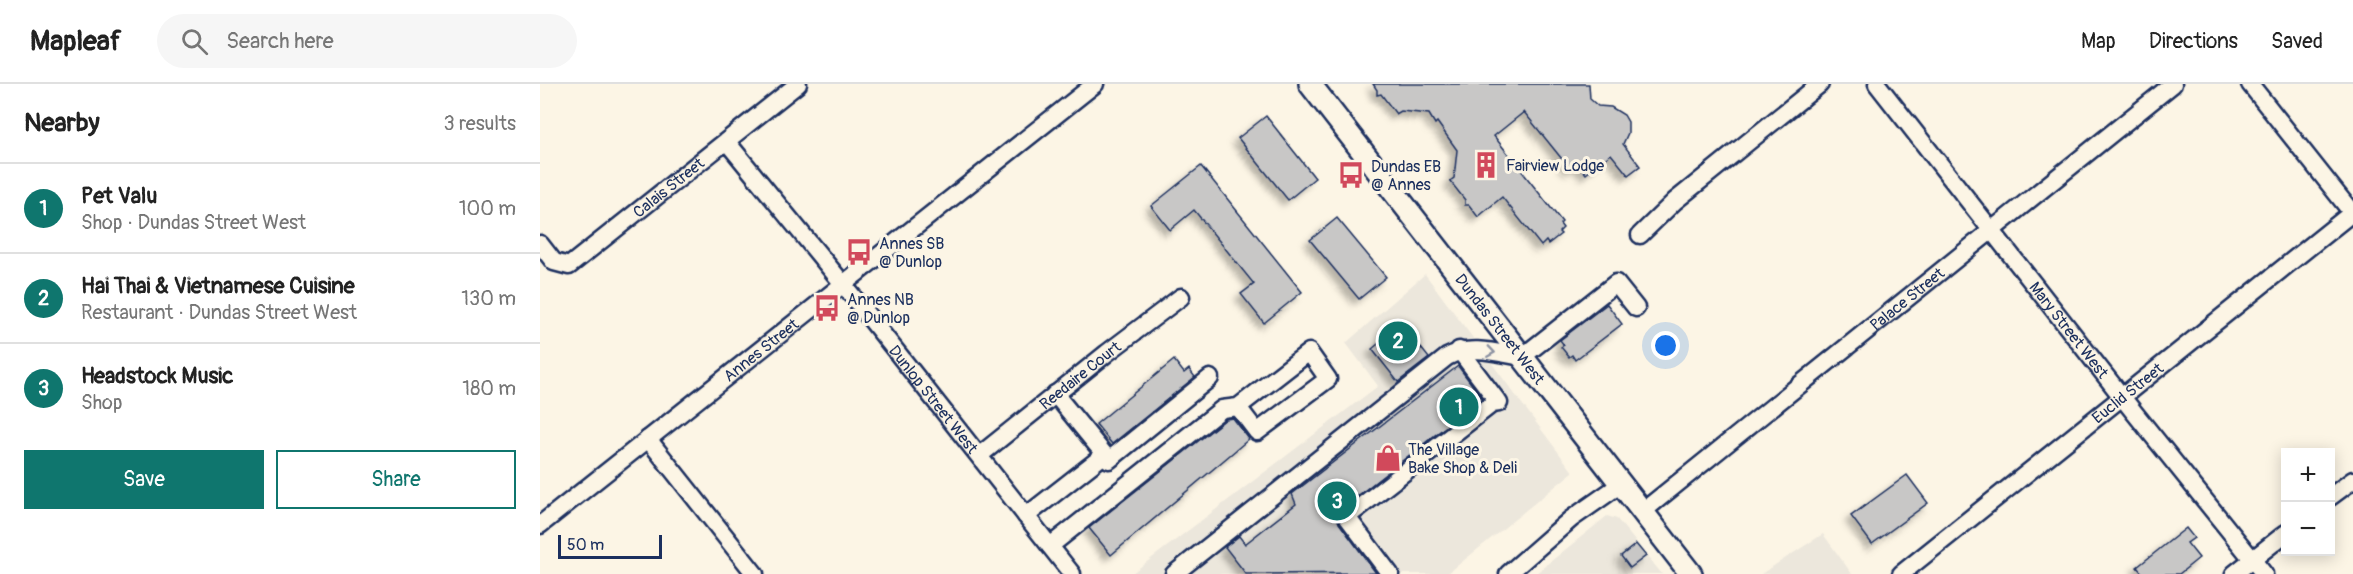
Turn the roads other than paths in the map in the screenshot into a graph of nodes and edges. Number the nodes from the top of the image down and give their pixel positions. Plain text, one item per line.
1 (798, 84) edge
2 (1095, 84) edge
3 (1310, 84) edge
4 (1820, 84) edge
5 (1877, 84) edge
6 (2173, 84) edge
7 (2250, 84) edge
8 (726, 142) junction
9 (2353, 213) edge
10 (1991, 230) junction
11 (1640, 235) dead end
12 (540, 244) edge
13 (843, 284) junction
14 (1181, 297) dead end
15 (1636, 308) dead end
16 (1459, 350) junction
17 (1522, 357) junction
18 (1210, 378) dead end
19 (1055, 394) junction
20 (2123, 398) junction
21 (1238, 407) junction
22 (648, 439) junction
23 (980, 455) junction
24 (1104, 455) junction
25 (2353, 480) edge
26 (1621, 484) junction
27 (2335, 495) edge
28 (1642, 512) junction
29 (1026, 516) junction
30 (541, 522) edge
31 (2281, 537) edge
32 (1050, 546) junction
33 (2253, 560) junction
34 (755, 574) edge
35 (1072, 574) edge
36 (1174, 574) edge
37 (1390, 574) edge
38 (1508, 574) edge
39 (1691, 574) edge
40 (1901, 574) edge
41 (2234, 574) edge
42 (2264, 574) edge

1 - 8 street, Calais Street
2 - 13 street, Annes Street
3 - 17 main road, Dundas Street West
4 - 11 street
5 - 10 street, Mary Street West
6 - 10 street, Palace Street
7 - 9 street
8 - 12 street, Calais Street
8 - 13 street, Dunlop Street West
9 - 20 street, Euclid Street
10 - 20 street, Mary Street West
10 - 28 street, Palace Street
13 - 22 street, Annes Street
13 - 23 street, Dunlop Street West
14 - 19 street, Reedaire Court
15 - 17 street
16 -> 17 street
16 - 36 street
16 - 37 street
17 - 26 main road, Dundas Street West
18 - 24 street
19 - 23 street, Reedaire Court
19 - 24 street
20 - 33 street, Mary Street West
20 - 40 street, Euclid Street
21 - 21 street
21 - 32 street
22 - 30 street, Annes Street
22 - 34 street
23 - 29 street, Dunlop Street West
24 - 29 street
25 - 27 street
26 - 28 main road, Dundas Street West
26 - 38 street
28 - 39 main road, Dundas Street West
29 - 32 street, Dunlop Street West
31 - 33 street
32 - 35 street, Dunlop Street West
33 - 41 street
33 - 42 street, Mary Street West

